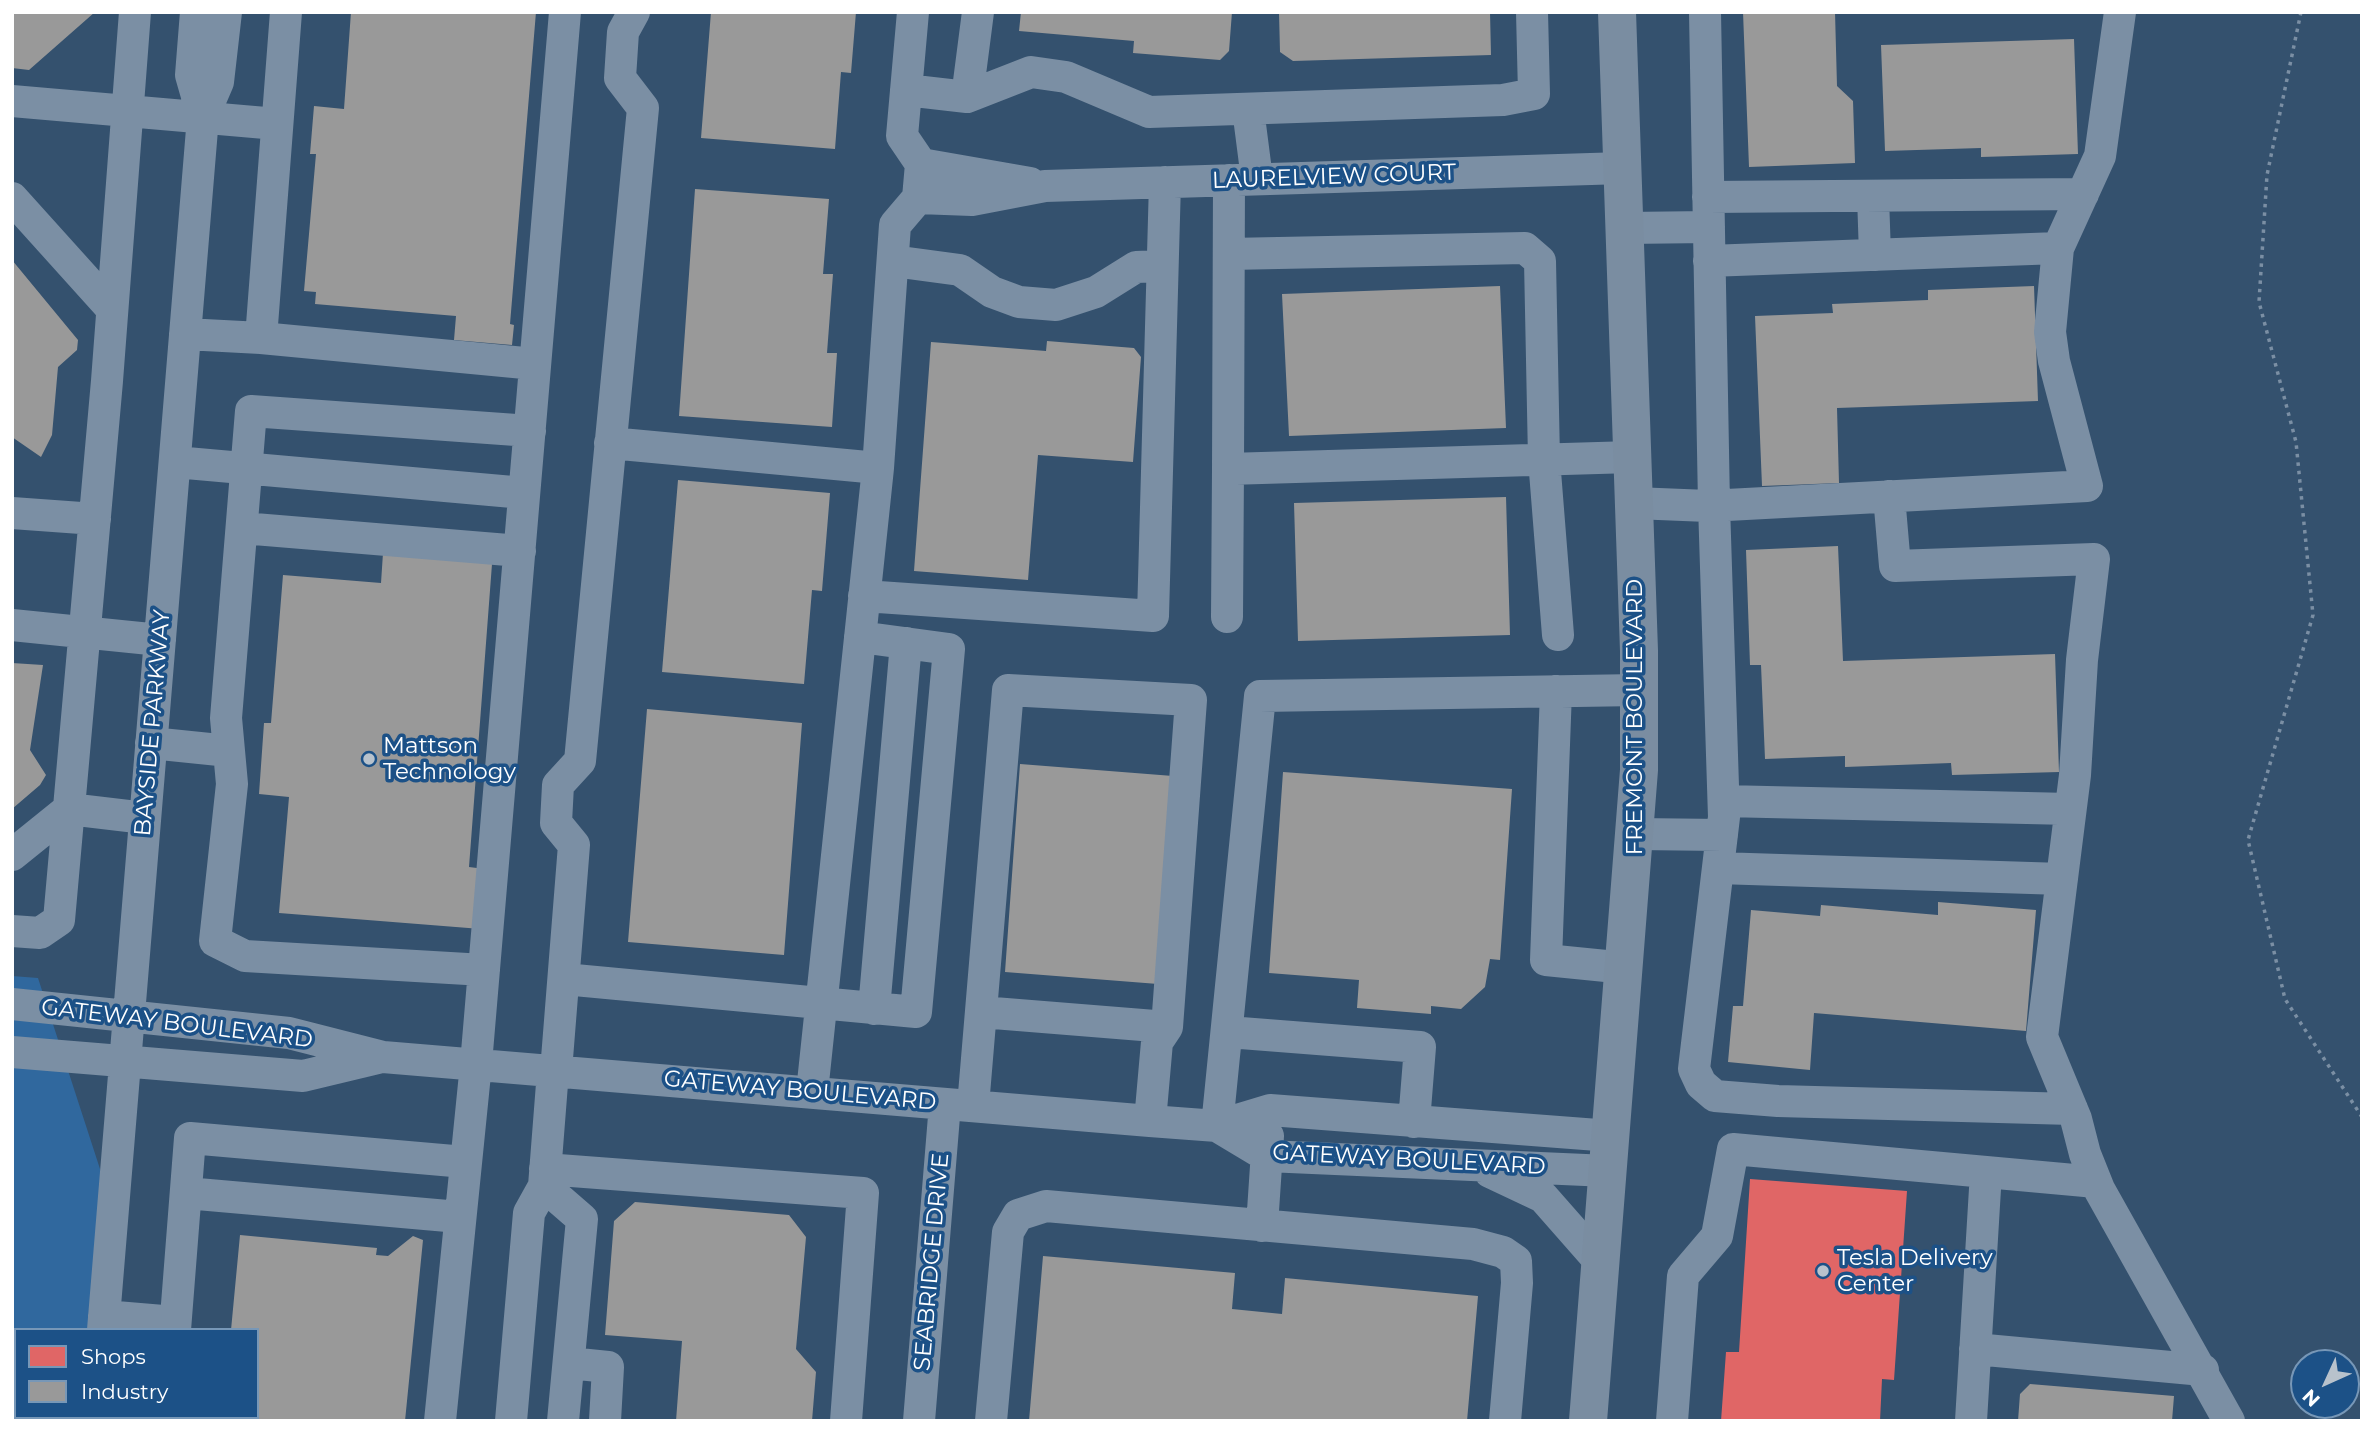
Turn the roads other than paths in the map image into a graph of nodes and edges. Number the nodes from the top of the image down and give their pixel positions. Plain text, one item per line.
1 (135, 12) edge
2 (196, 12) edge
3 (226, 12) edge
4 (286, 12) edge
5 (565, 12) edge
6 (634, 12) edge
7 (914, 12) edge
8 (978, 12) edge
9 (1532, 12) edge
10 (1618, 12) edge
11 (1705, 12) edge
12 (2120, 12) edge
13 (906, 90) junction
14 (967, 97) junction
15 (12, 101) edge
16 (1248, 109) junction
17 (128, 110) junction
18 (203, 117) junction
19 (277, 124) junction
20 (921, 164) junction
21 (1623, 167) junction
22 (1243, 180) junction
23 (1165, 182) junction
24 (1045, 186) junction
25 (2083, 194) junction
26 (1873, 196) junction
27 (12, 198) edge
28 (918, 198) junction
29 (1709, 212) junction
30 (1625, 228) junction
31 (2059, 248) junction
32 (1229, 254) junction
33 (1875, 255) junction
34 (893, 261) junction
35 (1709, 261) junction
36 (1162, 266) junction
37 (112, 310) junction
38 (185, 334) junction
39 (261, 338) junction
40 (535, 364) junction
41 (530, 431) junction
42 (610, 443) junction
43 (1632, 457) junction
44 (1544, 459) junction
45 (174, 462) junction
46 (878, 468) junction
47 (1228, 468) junction
48 (247, 470) junction
49 (524, 493) junction
50 (1889, 496) junction
51 (1634, 503) junction
52 (1714, 505) junction
53 (12, 513) edge
54 (94, 519) junction
55 (242, 528) junction
56 (520, 551) junction
57 (864, 596) junction
58 (1227, 617) dead end
59 (12, 625) edge
60 (85, 631) junction
61 (1558, 635) dead end
62 (860, 637) junction
63 (160, 640) junction
64 (906, 643) junction
65 (1639, 690) junction
66 (1556, 691) junction
67 (151, 743) junction
68 (229, 751) junction
69 (1724, 801) junction
70 (69, 809) junction
71 (2070, 809) junction
72 (145, 818) junction
73 (1636, 834) junction
74 (1722, 835) junction
75 (12, 855) edge
76 (1718, 869) junction
77 (2062, 879) junction
78 (12, 931) edge
79 (1626, 968) junction
80 (484, 970) junction
81 (564, 979) junction
82 (12, 1004) edge
83 (821, 1005) junction
84 (874, 1009) junction
85 (981, 1012) junction
86 (130, 1017) junction
87 (1167, 1027) junction
88 (1228, 1032) junction
89 (12, 1052) edge
90 (383, 1057) junction
91 (127, 1061) junction
92 (476, 1065) junction
93 (554, 1071) junction
94 (812, 1092) junction
95 (959, 1105) junction
96 (2072, 1109) junction
97 (1270, 1110) junction
98 (1150, 1121) junction
99 (1414, 1122) junction
100 (1217, 1126) junction
101 (1609, 1153) junction
102 (1267, 1156) junction
103 (465, 1162) junction
104 (1472, 1165) junction
105 (1986, 1172) junction
106 (544, 1177) junction
107 (2096, 1182) junction
108 (186, 1193) junction
109 (460, 1217) junction
110 (1262, 1226) junction
111 (1601, 1263) junction
112 (103, 1323) edge
113 (175, 1326) edge
114 (1975, 1349) junction
115 (569, 1363) junction
116 (2203, 1370) junction
117 (440, 1421) edge
118 (511, 1421) edge
119 (564, 1421) edge
120 (605, 1421) edge
121 (846, 1421) edge
122 (919, 1421) edge
123 (991, 1421) edge
124 (1505, 1421) edge
125 (1588, 1421) edge
126 (1672, 1421) edge
127 (1971, 1421) edge
128 (2229, 1421) edge

1 - 17 street
2 - 18 street, BAYSIDE PARKWAY
3 - 18 street, BAYSIDE PARKWAY
4 - 19 street
5 - 40 street
6 - 42 street
7 - 13 street
8 - 14 street
9 - 16 street
10 - 21 main road, FREMONT BOULEVARD
11 - 29 street
12 - 25 street
13 - 14 street
13 - 20 street
14 - 16 street
15 - 17 street
16 - 22 street
17 - 18 street
17 - 37 street
18 - 19 street
18 - 38 street, BAYSIDE PARKWAY
19 - 39 street
20 - 24 street
20 - 28 street
21 - 22 street, LAURELVIEW COURT
21 - 30 main road, FREMONT BOULEVARD
22 - 23 street, LAURELVIEW COURT
22 - 32 street
23 - 24 street, LAURELVIEW COURT
23 - 36 street
24 - 28 street
25 - 26 street
25 - 31 street
26 - 29 street
26 - 33 street
27 - 37 street
28 - 34 street
29 - 30 street
29 - 35 street
30 - 43 main road, FREMONT BOULEVARD
31 - 33 street
31 - 50 street
32 - 44 street
32 - 47 street
33 - 35 street
34 - 36 street
34 - 46 street
35 - 52 street
36 - 57 street
37 - 54 street
38 - 39 street
38 - 45 street, BAYSIDE PARKWAY
39 - 40 street
40 - 41 street
41 - 48 street
41 - 49 street
42 - 46 street
42 - 81 street
43 - 44 street
43 - 51 main road, FREMONT BOULEVARD
44 - 47 street
44 - 61 street
45 - 48 street
45 - 63 street, BAYSIDE PARKWAY
46 - 57 street
47 - 58 street
48 - 49 street
48 - 55 street
49 - 56 street
50 - 52 street
50 - 71 street
51 - 52 street
51 - 65 main road, FREMONT BOULEVARD
52 - 69 street
53 - 54 street
54 - 60 street
55 - 56 street
55 - 68 street
56 - 80 street
57 - 62 street
59 - 60 street
60 - 63 street
60 - 70 street
62 - 64 street
62 - 83 street
63 - 67 street, BAYSIDE PARKWAY
64 - 84 street
64 - 84 street
65 - 66 street
65 - 73 main road, FREMONT BOULEVARD
66 - 79 street
66 - 88 street
67 - 68 street
67 - 72 street, BAYSIDE PARKWAY
68 - 80 street
69 - 71 street
69 - 74 street
70 - 72 street
70 - 75 street
70 - 78 street
71 - 77 street
72 - 86 street, BAYSIDE PARKWAY
73 - 74 street
73 - 79 main road, FREMONT BOULEVARD
74 - 76 street
76 - 77 street
76 - 96 street
77 - 96 street
79 - 101 main road, FREMONT BOULEVARD
80 - 92 street
81 - 83 street
81 - 93 street
82 - 86 street, GATEWAY BOULEVARD
83 - 84 street
83 - 94 street
85 - 87 street
85 - 87 street, SEABRIDGE DRIVE
85 - 95 street, SEABRIDGE DRIVE
86 - 90 street, GATEWAY BOULEVARD
86 - 91 street, BAYSIDE PARKWAY
87 - 98 street
88 - 99 street
88 - 100 street
89 - 91 street, GATEWAY BOULEVARD
90 - 91 street, GATEWAY BOULEVARD
90 - 92 street, GATEWAY BOULEVARD
91 - 112 street, BAYSIDE PARKWAY
92 - 93 street, GATEWAY BOULEVARD
92 - 103 street
93 - 94 street, GATEWAY BOULEVARD
93 - 106 street
94 - 95 street, GATEWAY BOULEVARD
95 - 98 street, GATEWAY BOULEVARD
95 - 122 street, SEABRIDGE DRIVE
96 - 107 street
97 - 99 street, GATEWAY BOULEVARD
97 - 100 street, GATEWAY BOULEVARD
97 - 102 street
98 - 100 street, GATEWAY BOULEVARD
99 - 101 street, GATEWAY BOULEVARD
100 - 102 street, GATEWAY BOULEVARD
101 - 104 street, GATEWAY BOULEVARD
101 - 111 main road, FREMONT BOULEVARD
102 - 104 street, GATEWAY BOULEVARD
102 - 110 street
103 - 108 street
103 - 109 street
104 - 111 street
105 - 107 street
105 - 114 street
105 - 126 street
106 - 115 street
106 - 118 street
106 - 121 street
107 - 116 street
108 - 109 street
108 - 113 street
109 - 117 street
110 - 123 street
110 - 124 street
111 - 125 main road, FREMONT BOULEVARD
112 - 113 street
114 - 116 street
114 - 127 street
115 - 119 street
115 - 120 street
116 - 128 street

